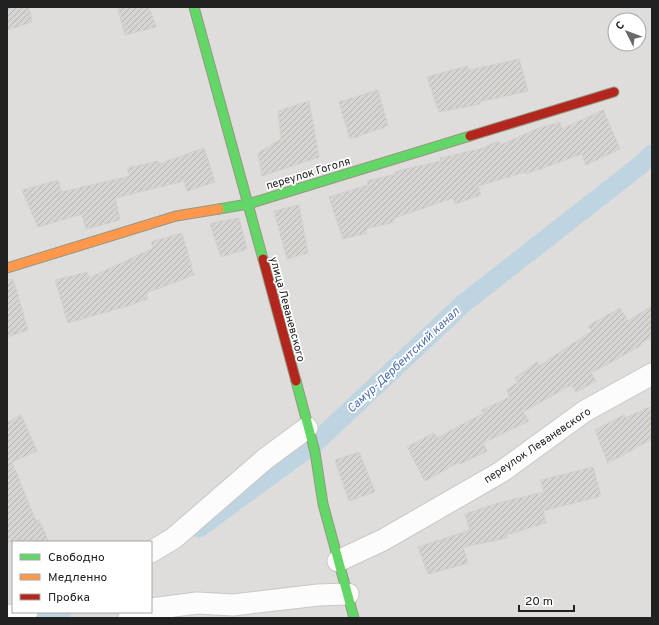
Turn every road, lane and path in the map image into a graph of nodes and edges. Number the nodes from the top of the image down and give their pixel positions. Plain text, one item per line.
1 (194, 7) edge
2 (614, 92) dead end
3 (248, 204) junction
4 (7, 268) edge
5 (652, 374) edge
6 (309, 433) junction
7 (152, 551) edge
8 (338, 561) junction
9 (348, 594) junction
10 (152, 608) edge
11 (22, 613) edge
12 (141, 613) edge
13 (7, 616) edge
14 (129, 618) edge
15 (354, 618) edge

1 - 3 street, улица Леваневского
2 - 3 street, переулок Гоголя
3 - 4 street, переулок Гоголя
3 - 6 street, улица Леваневского
5 - 8 street, переулок Леваневского
6 - 7 street
6 - 8 street, улица Леваневского
8 - 9 street, улица Леваневского
9 - 10 street
9 - 15 street, улица Леваневского
11 - 13 street
12 - 14 street

